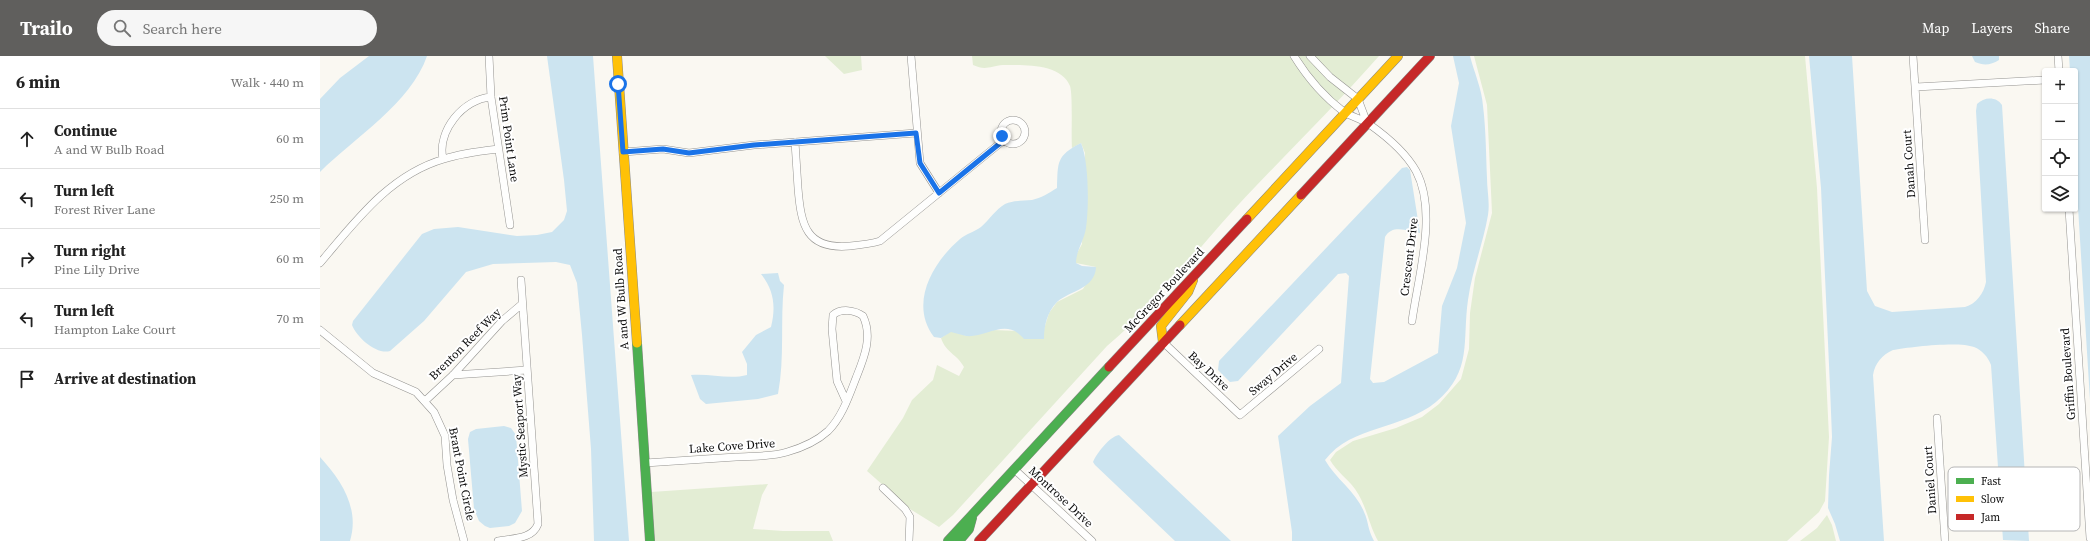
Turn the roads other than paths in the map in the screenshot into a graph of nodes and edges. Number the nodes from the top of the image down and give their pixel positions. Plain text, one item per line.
1 (489, 56) edge
2 (617, 56) edge
3 (911, 56) edge
4 (1294, 56) edge
5 (1310, 56) edge
6 (1398, 56) edge
7 (1430, 56) edge
8 (1913, 56) edge
9 (2058, 56) edge
10 (2060, 68) edge
11 (2042, 80) edge
12 (1916, 87) junction
13 (491, 97) junction
14 (1358, 99) junction
15 (1345, 113) junction
16 (1368, 123) junction
17 (916, 133) junction
18 (1004, 140) dead end
19 (795, 142) junction
20 (498, 149) junction
21 (623, 152) junction
22 (443, 159) junction
23 (939, 193) junction
24 (2068, 212) edge
25 (510, 225) dead end
26 (1925, 240) dead end
27 (320, 263) edge
28 (1197, 272) junction
29 (520, 280) dead end
30 (522, 304) junction
31 (1412, 321) dead end
32 (320, 330) edge
33 (1164, 342) junction
34 (1319, 349) dead end
35 (527, 370) junction
36 (453, 375) junction
37 (425, 401) junction
38 (846, 401) junction
39 (1240, 415) joint
40 (1937, 418) dead end
41 (645, 463) junction
42 (1014, 469) junction
43 (1031, 485) junction
44 (883, 488) dead end
45 (973, 514) junction
46 (2090, 538) edge
47 (464, 541) edge
48 (498, 541) edge
49 (650, 541) edge
50 (909, 541) edge
51 (948, 541) edge
52 (959, 541) edge
53 (979, 541) edge
54 (1092, 541) edge
55 (1945, 541) edge

1 - 13 street, Prim Point Lane
2 - 21 main road, A and W Bulb Road
3 - 17 street
4 - 15 street
5 - 14 street
6 - 14 main road, McGregor Boulevard
7 - 16 main road
8 - 12 street, Danah Court
9 - 10 street
11 - 12 street
12 - 26 street, Danah Court
13 - 20 street, Prim Point Lane
13 - 22 street
14 - 15 main road, McGregor Boulevard
14 - 16 street
15 - 16 street
15 - 28 main road, McGregor Boulevard
16 - 31 street, Crescent Drive
16 - 33 main road
17 - 19 street
17 - 23 street
18 - 23 street
19 - 21 street
19 - 23 street
20 - 22 street
20 - 25 street, Prim Point Lane
21 - 41 main road, A and W Bulb Road
22 - 27 street
24 - 46 street, Griffin Boulevard
28 - 33 main road
28 - 42 main road, McGregor Boulevard
29 - 30 street, Mystic Seaport Way
30 - 35 street, Mystic Seaport Way
30 - 36 street, Brenton Reef Way
32 - 37 street, Brant Point Circle
33 - 39 street, Bay Drive
33 - 43 main road
34 - 39 street, Sway Drive
35 - 36 street
35 - 48 street, Mystic Seaport Way
36 - 37 street, Brenton Reef Way
37 - 47 street, Brant Point Circle
38 - 38 street, Lake Cove Drive
38 - 41 street, Lake Cove Drive
40 - 55 street, Daniel Court
41 - 49 main road, A and W Bulb Road
42 - 43 street, Montrose Drive
42 - 45 main road, McGregor Boulevard
43 - 53 main road
43 - 54 street, Montrose Drive
44 - 50 street
45 - 51 main road, McGregor Boulevard
45 - 52 main road

